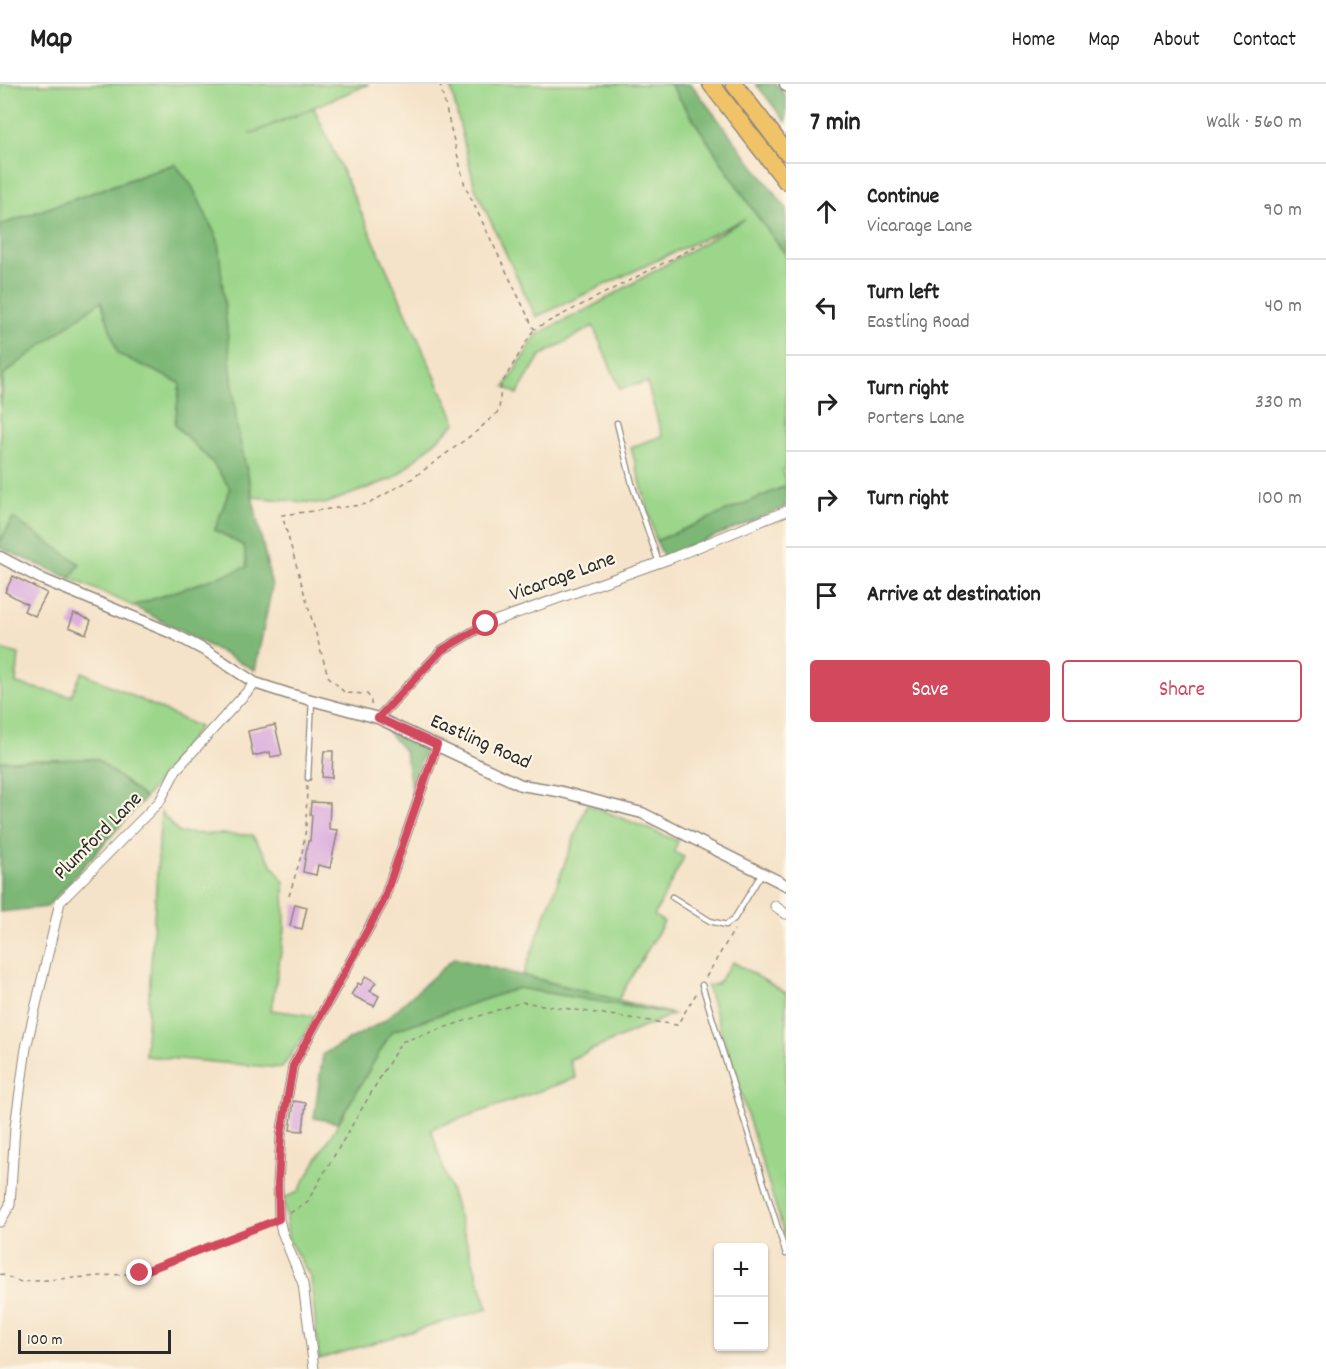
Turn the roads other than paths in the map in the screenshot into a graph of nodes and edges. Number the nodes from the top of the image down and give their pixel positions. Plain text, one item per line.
1 (711, 84) edge
2 (734, 84) edge
3 (786, 152) edge
4 (786, 181) edge
5 (617, 423) dead end
6 (786, 511) edge
7 (1, 560) edge
8 (659, 563) junction
9 (255, 683) junction
10 (312, 700) junction
11 (374, 716) junction
12 (221, 724) dead end
13 (437, 745) junction
14 (308, 778) road end
15 (762, 873) junction
16 (785, 884) edge
17 (672, 897) dead end
18 (775, 906) dead end
19 (786, 914) edge
20 (702, 985) road end
21 (0, 1222) edge
22 (786, 1254) edge
23 (314, 1369) edge

1 - 4 highway
2 - 3 highway
5 - 8 lane
6 - 8 street, Vicarage Lane
7 - 9 street, Eastling Road
8 - 11 street, Vicarage Lane
9 - 10 street, Eastling Road
9 - 12 street
9 - 21 street, Plumford Lane
10 - 11 street, Eastling Road
10 - 14 lane
11 - 13 street, Eastling Road
13 - 15 street, Eastling Road
13 - 23 street
15 - 16 street, Eastling Road
15 - 17 lane
18 - 19 street
20 - 22 lane

